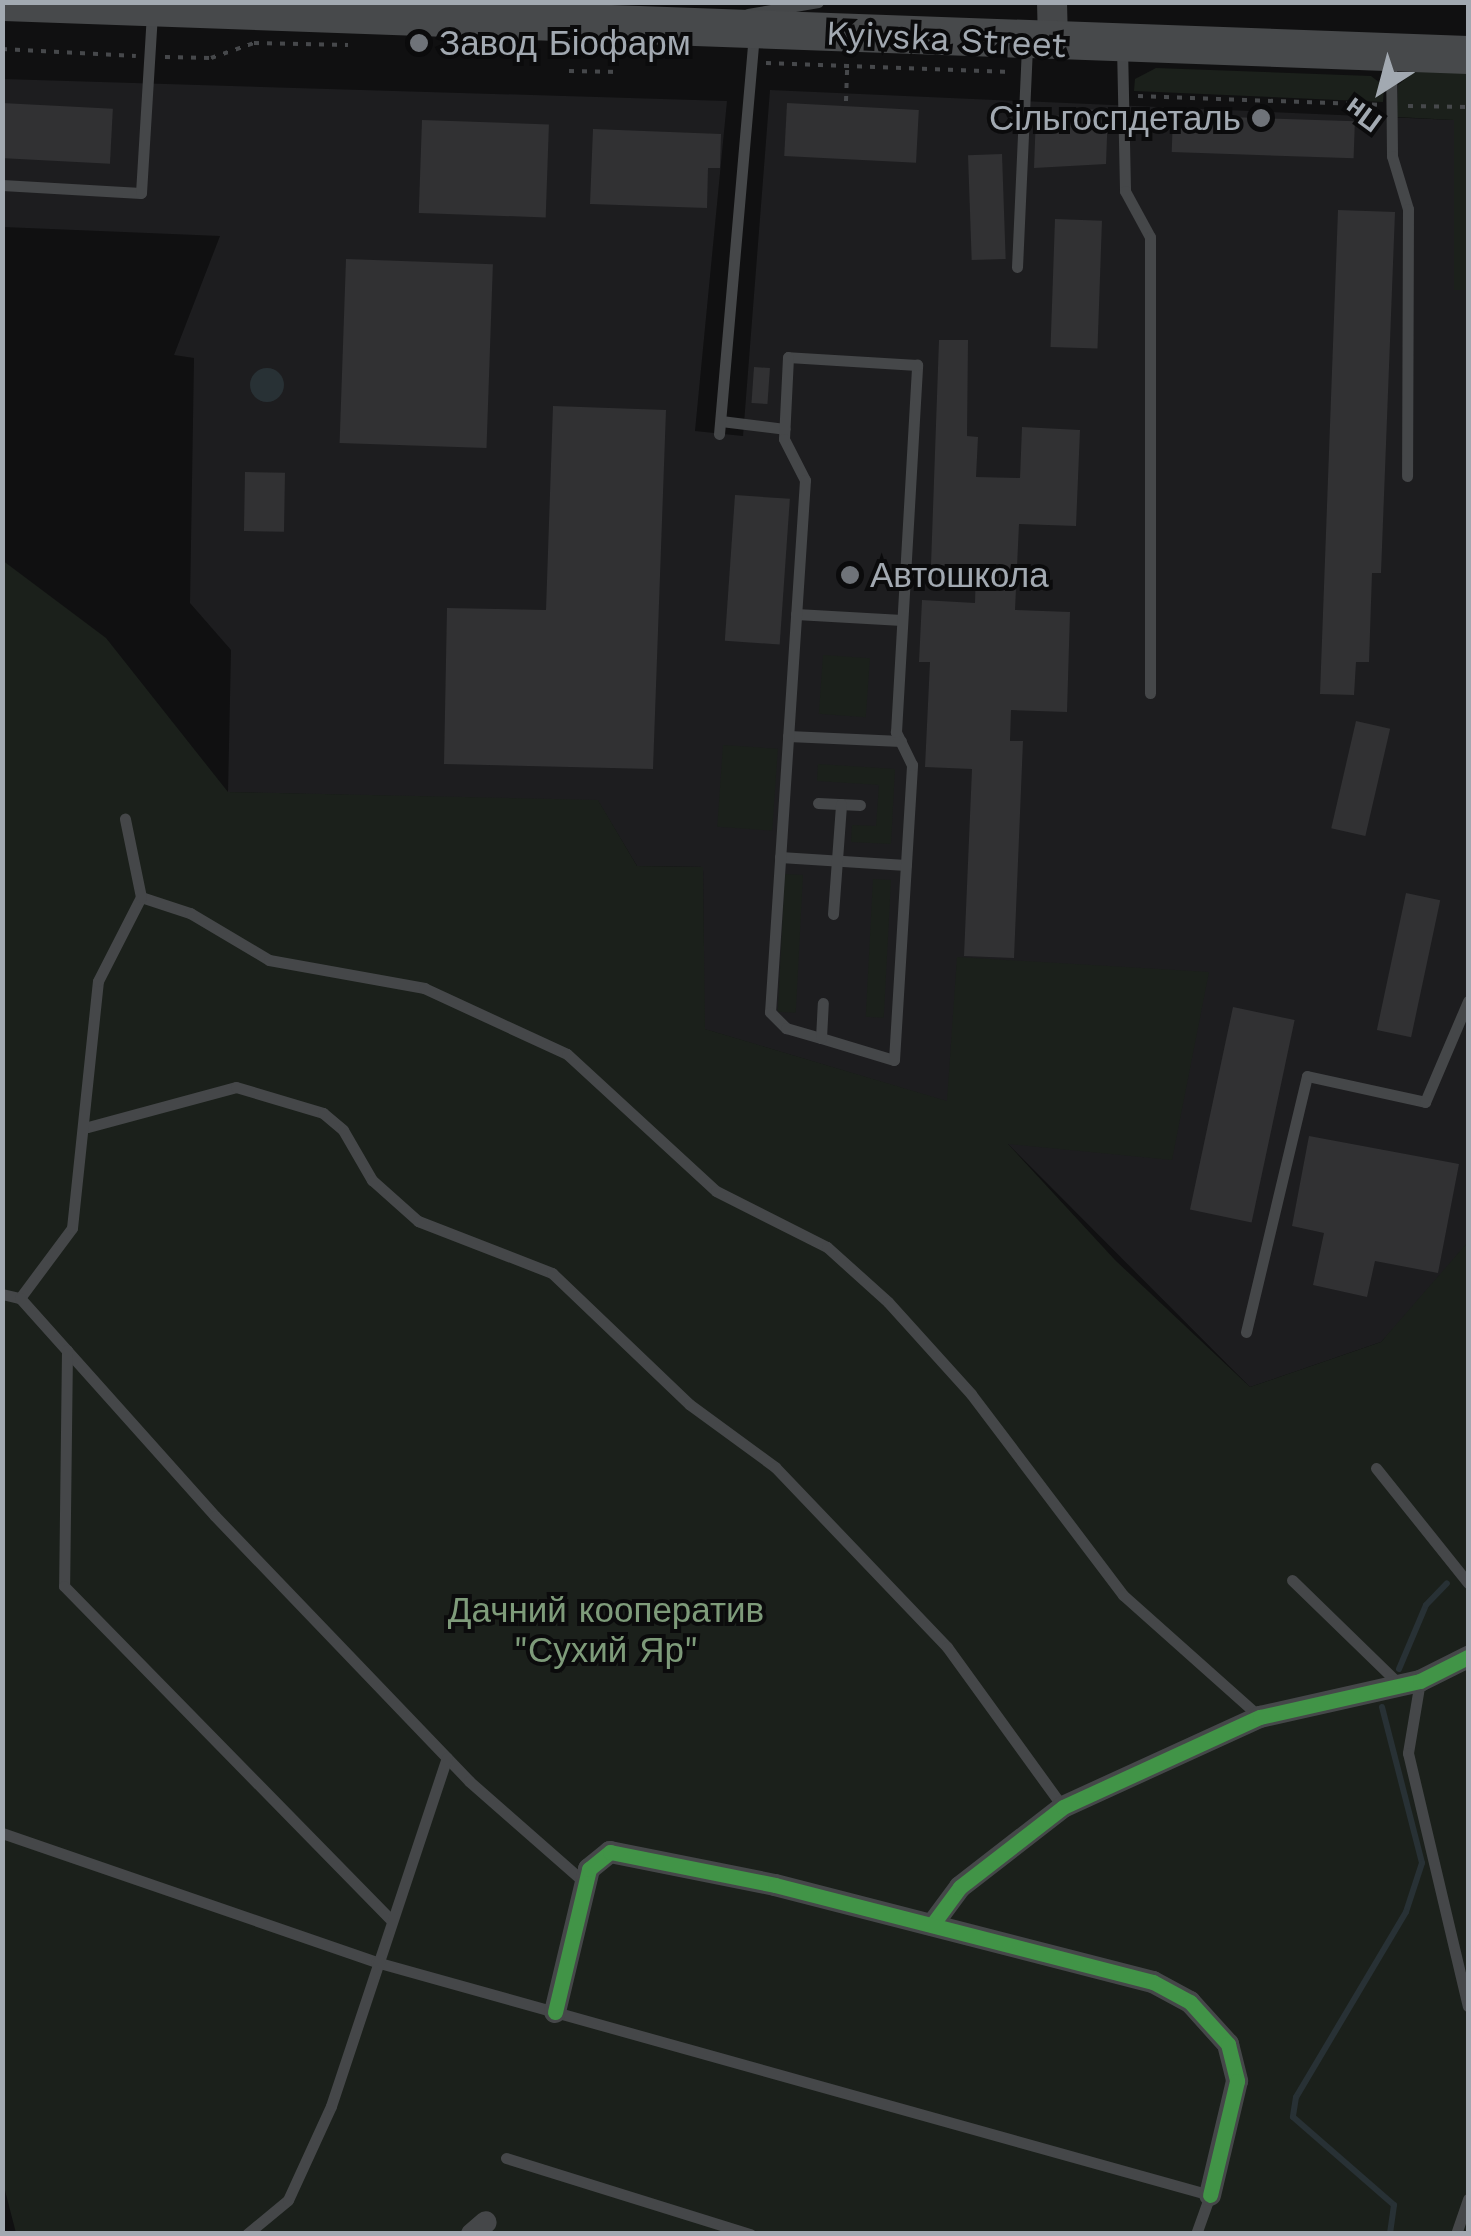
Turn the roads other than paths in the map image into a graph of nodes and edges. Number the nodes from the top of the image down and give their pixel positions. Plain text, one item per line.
1 (4, 2) edge
2 (818, 2) edge
3 (1052, 2) edge
4 (266, 7) edge
5 (153, 10) junction
6 (414, 10) edge
7 (579, 11) edge
8 (674, 28) junction
9 (753, 46) junction
10 (1122, 46) junction
11 (1035, 53) junction
12 (1391, 54) junction
13 (1468, 55) edge
14 (2, 184) edge
15 (1017, 267) dead end
16 (784, 429) junction
17 (1407, 476) dead end
18 (796, 614) junction
19 (902, 620) junction
20 (1150, 694) dead end
21 (788, 736) junction
22 (901, 742) junction
23 (818, 803) dead end
24 (841, 804) junction
25 (860, 805) dead end
26 (125, 819) dead end
27 (780, 857) junction
28 (836, 861) junction
29 (906, 866) junction
30 (141, 897) junction
31 (833, 914) dead end
32 (1468, 1000) edge
33 (823, 1004) dead end
34 (820, 1038) junction
35 (88, 1127) junction
36 (2, 1294) edge
37 (20, 1298) junction
38 (1246, 1332) dead end
39 (67, 1350) junction
40 (1376, 1468) dead end
41 (1292, 1580) dead end
42 (1468, 1582) edge
43 (1468, 1657) edge
44 (1411, 1683) junction
45 (1260, 1717) junction
46 (447, 1758) junction
47 (1063, 1807) junction
48 (2, 1833) edge
49 (586, 1883) junction
50 (390, 1919) junction
51 (932, 1925) junction
52 (376, 1962) junction
53 (1468, 2006) edge
54 (555, 2012) junction
55 (506, 2158) dead end
56 (1210, 2195) junction
57 (1468, 2200) edge
58 (247, 2234) edge
59 (750, 2234) edge
60 (1196, 2234) edge
61 (1456, 2234) edge

1 - 5 main road, Kyivska Street
2 - 8 lane
3 - 11 street
4 - 5 main road, Kyivska Street
4 - 6 main road, Kyivska Street
5 - 14 lane
6 - 7 main road, Kyivska Street
7 - 8 main road, Kyivska Street
8 - 9 main road, Kyivska Street
9 - 11 main road, Kyivska Street
9 - 16 lane
10 - 11 main road, Kyivska Street
10 - 12 main road, Kyivska Street
10 - 20 lane
11 - 15 lane
12 - 13 main road, Kyivska Street
12 - 17 lane
16 - 18 lane
16 - 19 lane
18 - 19 lane
18 - 21 lane
19 - 22 lane
21 - 22 lane
21 - 27 lane
22 - 29 lane
23 - 24 lane
24 - 25 lane
24 - 28 lane
26 - 30 lane
27 - 28 lane
27 - 34 lane
28 - 29 lane
28 - 31 lane
29 - 34 lane
30 - 35 lane
30 - 45 lane
32 - 38 lane
33 - 34 lane
35 - 37 lane
35 - 47 lane
36 - 37 lane
37 - 39 lane
39 - 46 lane
39 - 50 lane
40 - 42 lane
41 - 44 lane
43 - 44 street
44 - 45 street
44 - 53 lane
45 - 47 street
46 - 49 lane
46 - 50 lane
47 - 51 street
48 - 52 lane
49 - 51 street
49 - 54 street
50 - 52 lane
51 - 56 street
52 - 54 lane
52 - 58 lane
54 - 56 lane
55 - 59 lane
56 - 60 lane
57 - 61 lane

